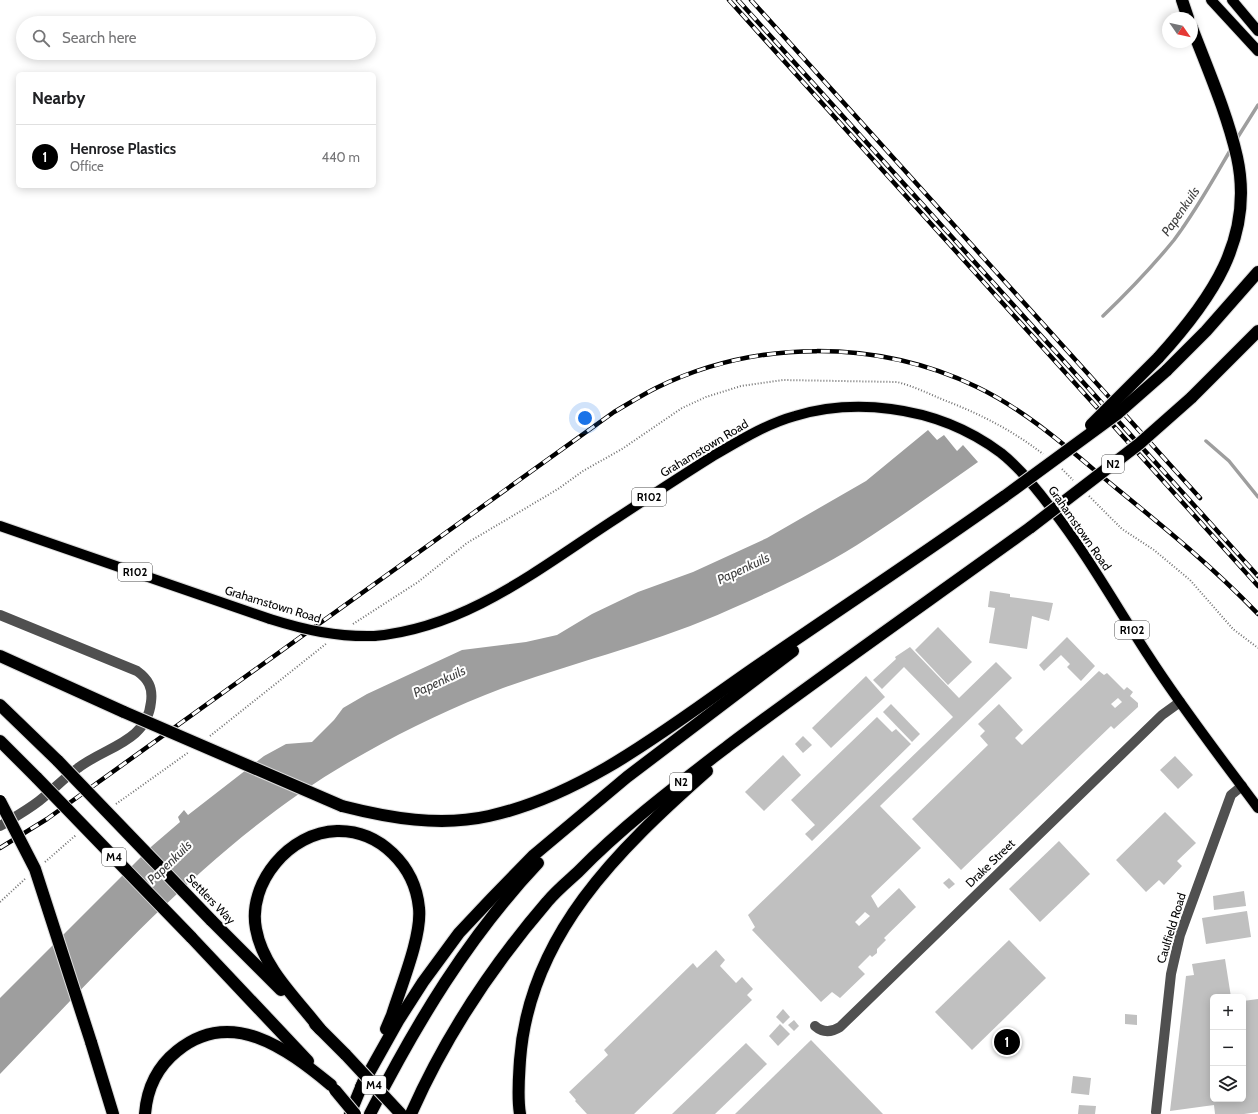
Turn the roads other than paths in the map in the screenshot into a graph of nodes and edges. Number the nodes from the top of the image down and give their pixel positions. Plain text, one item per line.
1 (1182, 0) edge
2 (1211, 0) edge
3 (1232, 0) edge
4 (1186, 12) edge
5 (1258, 31) edge
6 (1198, 44) edge
7 (1258, 51) edge
8 (1258, 272) edge
9 (1258, 330) edge
10 (1053, 462) junction
11 (0, 526) edge
12 (901, 570) junction
13 (0, 614) edge
14 (0, 656) edge
15 (1180, 702) junction
16 (0, 705) edge
17 (780, 707) junction
18 (0, 741) edge
19 (1242, 786) junction
20 (0, 801) edge
21 (1258, 808) edge
22 (579, 818) junction
23 (0, 826) edge
24 (815, 1026) dead end
25 (320, 1029) junction
26 (333, 1087) junction
27 (361, 1087) junction
28 (1156, 1112) dead end
29 (113, 1114) edge
30 (145, 1114) edge
31 (350, 1114) edge
32 (355, 1114) edge
33 (370, 1114) edge
34 (401, 1114) edge
35 (411, 1114) edge
36 (520, 1114) edge

1 - 4 highway
2 - 7 main road
3 - 5 main road
6 - 10 highway, bridge
8 - 10 highway, bridge
9 - 17 highway, N2, bridge
10 - 12 highway, bridge
11 - 15 main road, Grahamstown Road / R102, bridge
12 - 14 highway, bridge
12 - 22 highway
13 - 23 lane
15 - 19 main road, Grahamstown Road / R102
15 - 24 lane, Drake Street
16 - 25 highway, Settlers Way / M4, bridge
17 - 35 highway, N2
17 - 36 highway
18 - 26 highway, M4, bridge
19 - 21 main road, Grahamstown Road / R102
19 - 28 lane, Caulfield Road
20 - 29 highway, bridge
22 - 27 highway
22 - 33 highway
25 - 27 highway
25 - 34 highway, Settlers Way / M4, bridge
26 - 30 highway
26 - 32 highway, M4, bridge
27 - 31 highway

